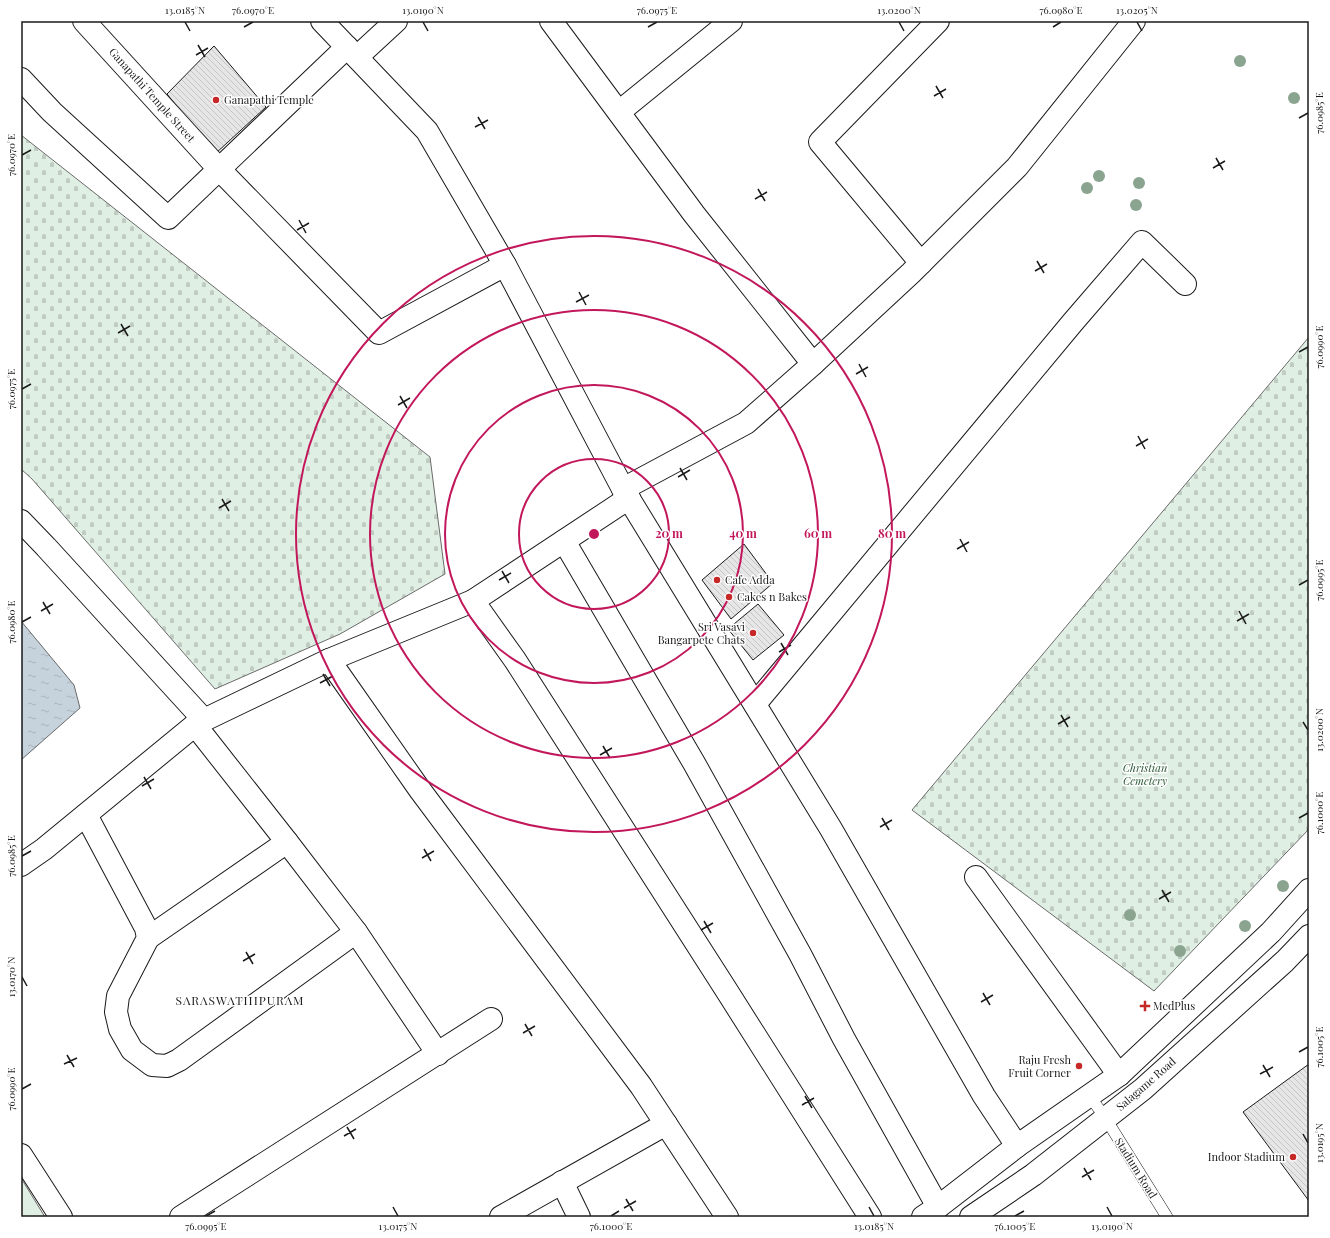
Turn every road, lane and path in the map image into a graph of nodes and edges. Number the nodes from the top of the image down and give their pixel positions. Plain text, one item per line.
1 (84, 21) edge
2 (322, 21) edge
3 (396, 21) edge
4 (551, 21) edge
5 (731, 21) edge
6 (938, 21) edge
7 (1134, 21) edge
8 (352, 52) junction
9 (21, 79) edge
10 (619, 112) junction
11 (219, 169) junction
12 (921, 263) junction
13 (505, 265) junction
14 (1185, 284) dead end
15 (813, 364) junction
16 (626, 494) junction
17 (21, 521) edge
18 (564, 541) junction
19 (473, 601) junction
20 (329, 660) junction
21 (755, 704) junction
22 (199, 723) junction
23 (86, 815) junction
24 (287, 842) junction
25 (21, 865) edge
26 (976, 877) dead end
27 (1309, 890) edge
28 (356, 932) junction
29 (1309, 936) edge
30 (148, 938) junction
31 (491, 1019) dead end
32 (438, 1054) junction
33 (1119, 1075) junction
34 (1089, 1095) junction
35 (1106, 1119) junction
36 (666, 1124) junction
37 (1017, 1146) junction
38 (21, 1156) edge
39 (562, 1182) junction
40 (931, 1212) edge
41 (61, 1217) edge
42 (181, 1217) edge
43 (501, 1217) edge
44 (579, 1217) edge
45 (727, 1217) edge
46 (870, 1217) edge
47 (971, 1217) edge
48 (1167, 1217) edge

1 - 11 street, Ganapathi Temple Street
2 - 8 street
3 - 8 street
4 - 10 street
5 - 10 street
6 - 12 street
7 - 12 street
8 - 11 street
8 - 13 street
9 - 11 street
10 - 15 street
11 - 13 street, Ganapathi Temple Street
12 - 15 street
13 - 16 street
14 - 21 street
15 - 16 street
16 - 18 street
16 - 21 street
17 - 22 street
18 - 19 street
18 - 40 street
19 - 20 street
19 - 46 street
20 - 22 street
20 - 36 street
21 - 37 street
22 - 23 street
22 - 24 street
23 - 25 street
23 - 30 street
24 - 28 street
24 - 30 street
26 - 33 street
27 - 33 street
28 - 30 street
28 - 32 street
29 - 35 street, Salagame Road
31 - 32 street
32 - 42 street
33 - 34 street
34 - 35 lane, Stadium Road
34 - 37 street
35 - 47 street, Salagame Road
35 - 48 lane, Stadium Road
36 - 39 street
36 - 45 street
37 - 40 street
38 - 41 street
39 - 43 street
39 - 44 street

